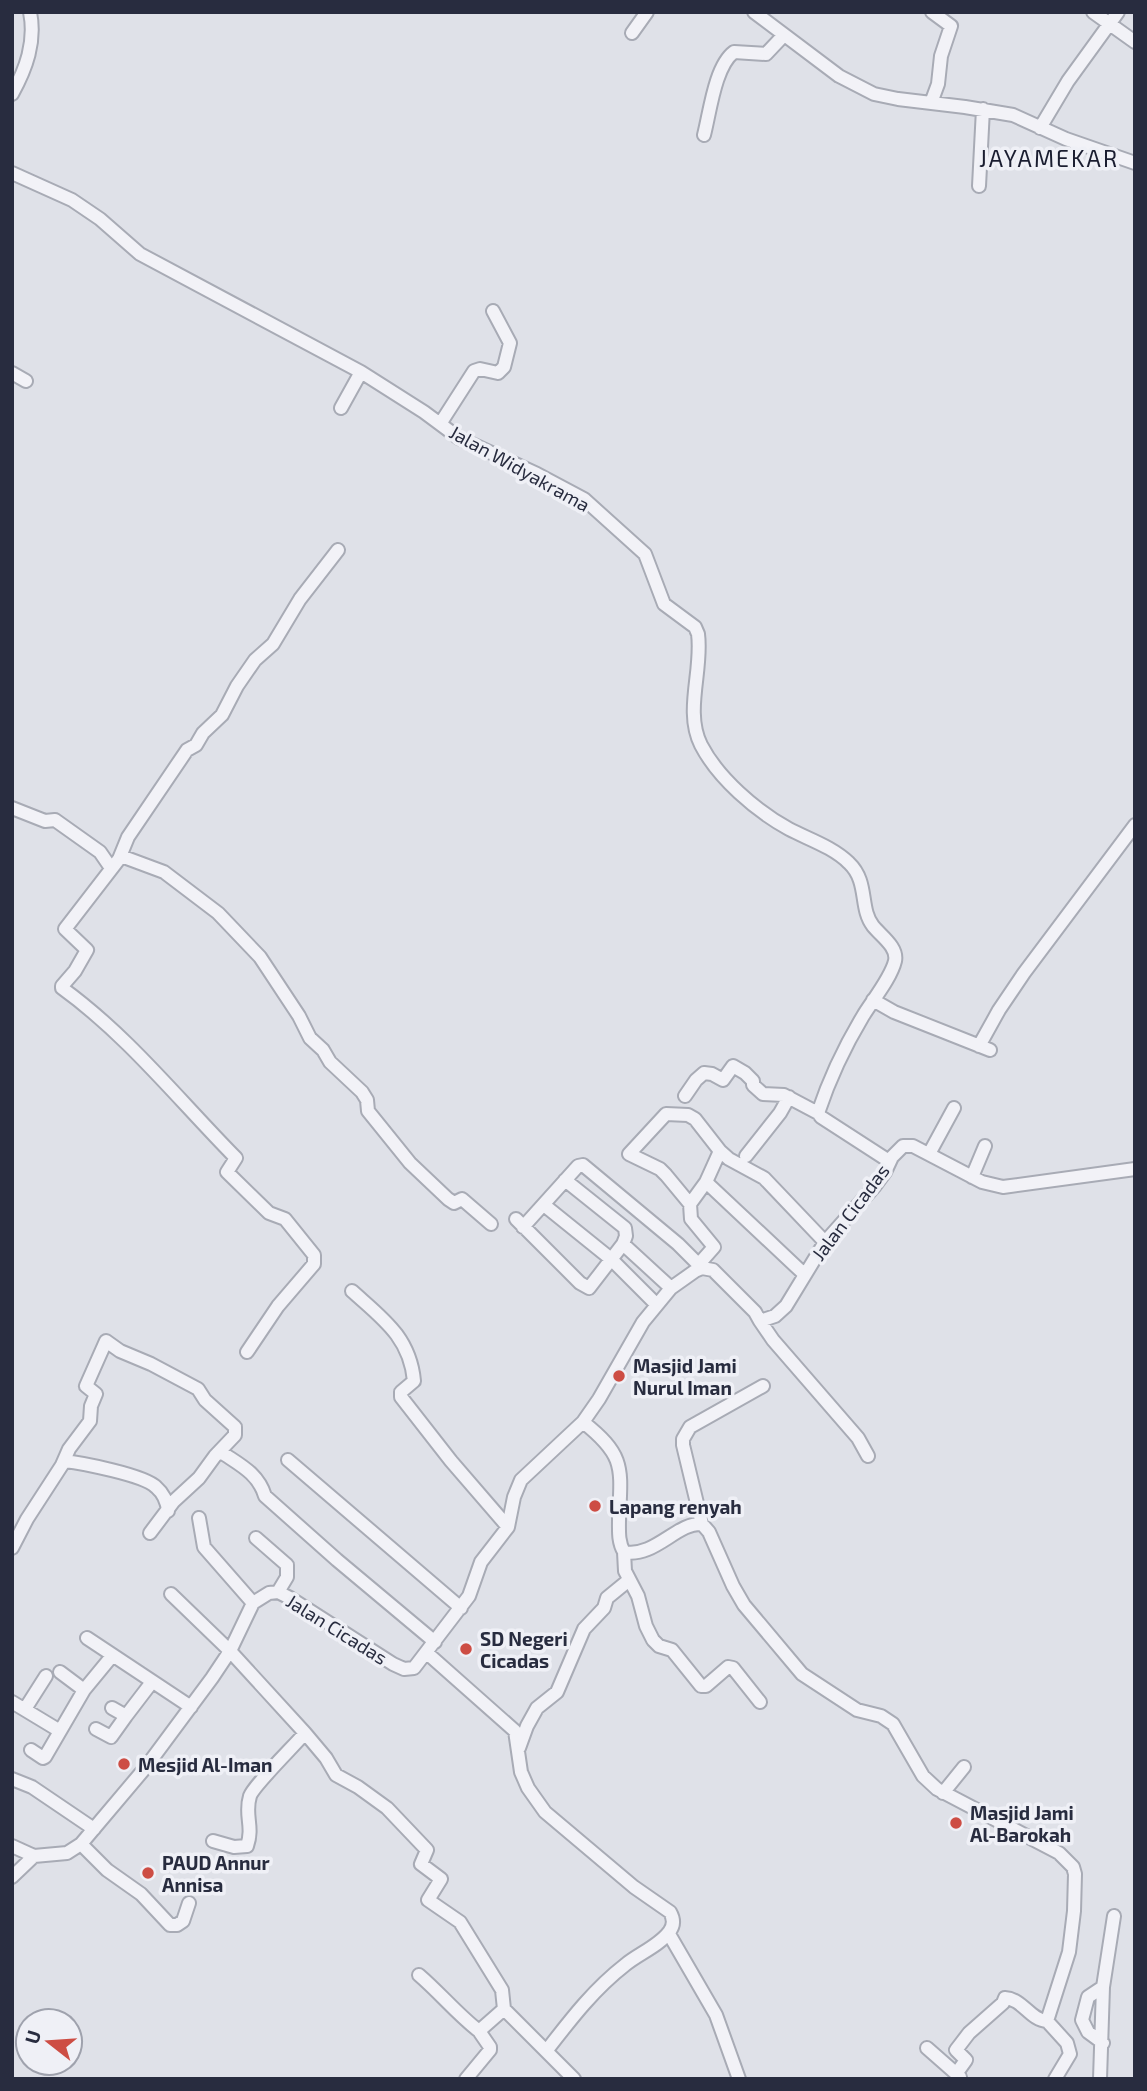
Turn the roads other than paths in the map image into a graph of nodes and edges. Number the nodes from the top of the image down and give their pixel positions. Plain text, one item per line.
1 (30, 12) edge
2 (647, 12) edge
3 (754, 12) edge
4 (1093, 12) edge
5 (1118, 12) edge
6 (940, 14) edge
7 (1109, 24) junction
8 (632, 33) dead end
9 (784, 35) junction
10 (1135, 42) edge
11 (12, 94) edge
12 (931, 103) junction
13 (984, 110) junction
14 (1040, 128) junction
15 (704, 135) dead end
16 (1135, 163) edge
17 (12, 173) edge
18 (979, 186) dead end
19 (493, 311) dead end
20 (361, 372) junction
21 (12, 373) edge
22 (26, 381) dead end
23 (341, 408) dead end
24 (440, 424) junction
25 (338, 550) dead end
26 (12, 808) edge
27 (1135, 825) edge
28 (121, 856) junction
29 (111, 868) junction
30 (873, 1000) junction
31 (685, 1096) dead end
32 (789, 1097) junction
33 (954, 1108) dead end
34 (818, 1113) junction
35 (985, 1146) dead end
36 (720, 1151) junction
37 (929, 1154) junction
38 (746, 1156) dead end
39 (889, 1161) junction
40 (1135, 1169) edge
41 (972, 1177) junction
42 (565, 1180) junction
43 (706, 1182) junction
44 (690, 1204) junction
45 (544, 1205) junction
46 (491, 1224) dead end
47 (825, 1242) junction
48 (623, 1244) junction
49 (611, 1259) junction
50 (700, 1266) junction
51 (804, 1274) junction
52 (671, 1288) junction
53 (352, 1291) dead end
54 (656, 1304) junction
55 (760, 1321) junction
56 (247, 1352) dead end
57 (763, 1386) dead end
58 (583, 1422) junction
59 (221, 1452) junction
60 (868, 1456) dead end
61 (288, 1460) dead end
62 (64, 1461) junction
63 (168, 1511) junction
64 (199, 1518) dead end
65 (702, 1524) junction
66 (508, 1527) junction
67 (150, 1533) dead end
68 (256, 1538) dead end
69 (12, 1548) edge
70 (624, 1552) junction
71 (629, 1580) junction
72 (278, 1592) junction
73 (171, 1594) dead end
74 (253, 1604) junction
75 (461, 1608) junction
76 (87, 1638) dead end
77 (435, 1642) junction
78 (230, 1651) junction
79 (427, 1653) junction
80 (112, 1656) junction
81 (60, 1672) dead end
82 (46, 1676) dead end
83 (152, 1682) junction
84 (84, 1690) junction
85 (12, 1702) edge
86 (760, 1702) dead end
87 (191, 1707) junction
88 (113, 1708) dead end
89 (25, 1709) junction
90 (126, 1716) junction
91 (96, 1728) dead end
92 (60, 1731) junction
93 (305, 1733) junction
94 (519, 1748) junction
95 (31, 1751) dead end
96 (964, 1767) dead end
97 (12, 1779) edge
98 (943, 1793) junction
99 (94, 1829) junction
100 (213, 1841) dead end
101 (81, 1844) junction
102 (12, 1846) edge
103 (34, 1856) junction
104 (12, 1877) edge
105 (189, 1903) dead end
106 (1114, 1916) dead end
107 (668, 1934) junction
108 (419, 1975) dead end
109 (1103, 1987) junction
110 (504, 2009) junction
111 (1047, 2021) junction
112 (479, 2032) junction
113 (1103, 2043) junction
114 (926, 2048) dead end
115 (547, 2050) junction
116 (959, 2076) edge
117 (1099, 2077) edge
118 (466, 2079) edge
119 (574, 2079) edge
120 (739, 2079) edge
121 (1055, 2079) edge

1 - 11 street
2 - 8 street
3 - 9 street
4 - 7 street
5 - 7 street
6 - 12 street
7 - 10 street
7 - 14 street
9 - 12 street
9 - 15 street
12 - 13 street
13 - 14 street
13 - 18 street
14 - 16 street
17 - 20 street, Jalan Widyakrama
19 - 24 street
20 - 23 street
20 - 24 street, Jalan Widyakrama
21 - 22 street
24 - 30 street, Jalan Widyakrama
25 - 28 street
26 - 29 street
27 - 30 street
28 - 29 street
28 - 46 street
29 - 56 street
30 - 34 street, Jalan Widyakrama
31 - 32 street
32 - 34 street
32 - 38 street
33 - 37 street
34 - 39 street
35 - 41 street
36 - 43 street
36 - 44 street
36 - 47 street
37 - 39 street, Jalan Cicadas
37 - 41 street, Jalan Cicadas
39 - 47 street, Jalan Cicadas
40 - 41 street, Jalan Cicadas
42 - 45 street
42 - 48 street
42 - 50 street
43 - 44 street
43 - 51 street
44 - 50 street
45 - 49 street
45 - 49 street
47 - 51 street, Jalan Cicadas
48 - 49 street
48 - 52 street
49 - 54 street
50 - 52 street, Jalan Cicadas
50 - 55 street
51 - 55 street, Jalan Cicadas
52 - 54 street, Jalan Cicadas
53 - 66 street
54 - 58 street, Jalan Cicadas
55 - 60 street
57 - 65 street
58 - 66 street, Jalan Cicadas
58 - 70 street
59 - 62 street
59 - 63 street
59 - 77 street
61 - 75 street
62 - 63 street
62 - 69 street
63 - 67 street
64 - 74 street
65 - 70 street
65 - 98 street
66 - 75 street, Jalan Cicadas
68 - 72 street
70 - 71 street
71 - 86 street
71 - 94 street
72 - 74 street, Jalan Cicadas
72 - 79 street, Jalan Cicadas
73 - 78 street
74 - 78 street
75 - 77 street, Jalan Cicadas
76 - 80 street
77 - 79 street, Jalan Cicadas
78 - 87 street
78 - 93 street
79 - 94 street
80 - 83 street
80 - 84 street
81 - 84 street
82 - 89 street
83 - 87 street
83 - 90 street
84 - 92 street
85 - 89 street
87 - 99 street
88 - 90 street
89 - 92 street
90 - 91 street
92 - 95 street
93 - 100 street
93 - 110 street
94 - 107 street
96 - 98 street
97 - 99 street
98 - 111 street
99 - 101 street
101 - 103 street
101 - 105 street
102 - 103 street
103 - 104 street
106 - 109 street
107 - 115 street
107 - 120 street
108 - 112 street
109 - 113 street
109 - 113 street
110 - 112 street
110 - 115 street
111 - 116 street
111 - 121 street
112 - 118 street
113 - 117 street
114 - 116 street
115 - 119 street

